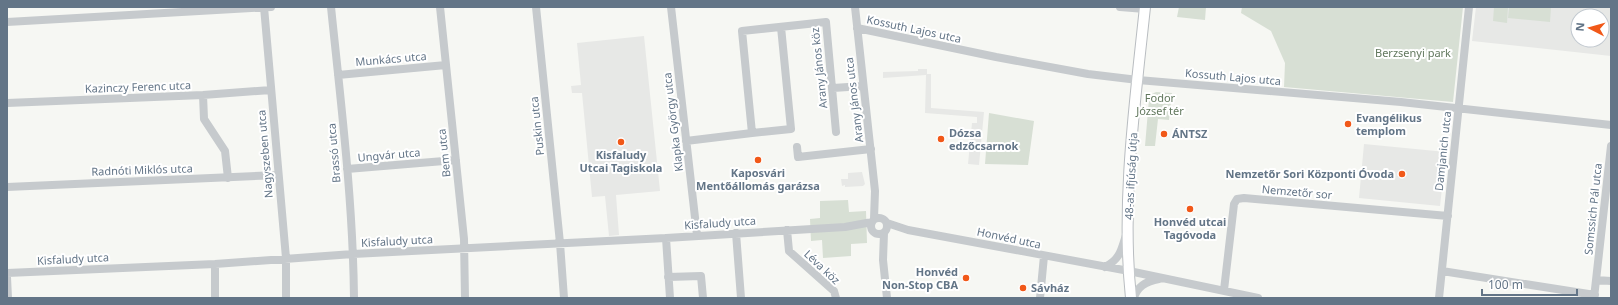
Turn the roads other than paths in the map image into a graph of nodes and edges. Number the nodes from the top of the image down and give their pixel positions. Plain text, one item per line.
1 (271, 7) edge
2 (331, 7) edge
3 (440, 7) edge
4 (536, 7) edge
5 (671, 7) edge
6 (855, 7) edge
7 (1120, 7) edge
8 (1469, 7) edge
9 (264, 8) edge
10 (1145, 8) edge
11 (7, 22) edge
12 (781, 27) junction
13 (857, 28) junction
14 (446, 65) junction
15 (338, 75) junction
16 (1138, 80) junction
17 (863, 86) junction
18 (833, 88) junction
19 (271, 90) junction
20 (203, 95) junction
21 (7, 103) edge
22 (1459, 109) junction
23 (1611, 125) edge
24 (836, 132) dead end
25 (752, 133) junction
26 (686, 141) junction
27 (1611, 146) edge
28 (797, 147) dead end
29 (871, 149) junction
30 (456, 160) junction
31 (347, 170) junction
32 (278, 175) junction
33 (228, 178) junction
34 (7, 187) edge
35 (1448, 216) junction
36 (879, 226) junction
37 (845, 227) joint
38 (1129, 228) junction
39 (787, 230) junction
40 (736, 233) junction
41 (697, 235) junction
42 (666, 238) junction
43 (560, 243) junction
44 (465, 248) junction
45 (353, 254) junction
46 (1044, 256) junction
47 (286, 258) junction
48 (215, 264) junction
49 (1105, 267) junction
50 (1129, 271) junction
51 (1442, 271) junction
52 (7, 273) edge
53 (7, 277) edge
54 (668, 277) junction
55 (1161, 278) junction
56 (1596, 280) junction
57 (1611, 281) edge
58 (1224, 290) junction
59 (1594, 297) edge
60 (8, 298) edge
61 (214, 298) edge
62 (286, 298) edge
63 (354, 298) edge
64 (465, 298) edge
65 (564, 298) edge
66 (670, 298) edge
67 (703, 298) edge
68 (741, 298) edge
69 (836, 298) edge
70 (887, 298) edge
71 (1040, 298) edge
72 (1131, 298) edge
73 (1134, 298) edge
74 (1258, 298) edge
75 (1439, 298) edge

1 - 9 street
2 - 15 street, Brassó utca
3 - 14 street, Bem utca
4 - 43 street, Puskin utca
5 - 26 street, Klapka György utca
6 - 13 street, Arany János utca
7 - 10 street
8 - 22 street, Damjanich utca
9 - 11 street
9 - 19 street, Nagyszeben utca
10 - 16 main road, 48-as ifjúság útja
12 - 18 street, Arany János köz
12 - 25 street, Arany János köz
12 - 25 street
13 - 16 street, Kossuth Lajos utca
13 - 17 street, Arany János utca
14 - 15 street, Munkács utca
14 - 30 street, Bem utca
15 - 31 street, Brassó utca
16 - 22 street, Kossuth Lajos utca
16 - 38 main road, 48-as ifjúság útja
17 - 18 street
17 - 29 street, Arany János utca
18 - 24 street, Arany János köz
19 - 20 street, Kazinczy Ferenc utca
19 - 32 street, Nagyszeben utca
20 - 21 street, Kazinczy Ferenc utca
20 - 33 street
22 - 23 street, Kossuth Lajos utca
22 - 35 street, Damjanich utca
25 - 26 street
26 - 41 street, Klapka György utca
27 - 56 street, Somssich Pál utca
28 - 29 street
29 - 36 street, Arany János utca
30 - 31 street, Ungvár utca
30 - 44 street, Bem utca
31 - 45 street, Brassó utca
32 - 33 street, Radnóti Miklós utca
32 - 47 street, Nagyszeben utca
33 - 34 street, Radnóti Miklós utca
35 - 51 street, Damjanich utca
35 - 58 street, Nemzetőr sor
36 - 37 street, Honvéd utca
36 - 46 street, Honvéd utca
36 - 70 street, Arany János utca
37 - 39 street, Kisfaludy utca
38 - 49 street
38 - 50 main road, 48-as ifjúság útja
39 - 40 street, Kisfaludy utca
39 - 69 street, Léva köz
40 - 41 street, Kisfaludy utca
40 - 68 street
41 - 42 street, Kisfaludy utca
42 - 43 street, Kisfaludy utca
42 - 54 street
43 - 44 street, Kisfaludy utca
43 - 65 street, Puskin utca
44 - 45 street, Kisfaludy utca
44 - 64 street, Bem utca
45 - 47 street, Kisfaludy utca
45 - 63 street, Brassó utca
46 - 49 street, Honvéd utca
46 - 71 street
47 - 48 street, Kisfaludy utca
47 - 62 street, Nagyszeben utca
48 - 52 street, Kisfaludy utca
48 - 61 street
49 - 50 street, Honvéd utca
50 - 55 street, Honvéd utca
50 - 72 main road, 48-as ifjúság útja
51 - 59 street
51 - 75 street, Damjanich utca
53 - 60 street
54 - 66 street
54 - 67 street
55 - 58 street, Honvéd utca
55 - 73 street
56 - 57 street
56 - 59 street, Somssich Pál utca
58 - 74 street, Honvéd utca

